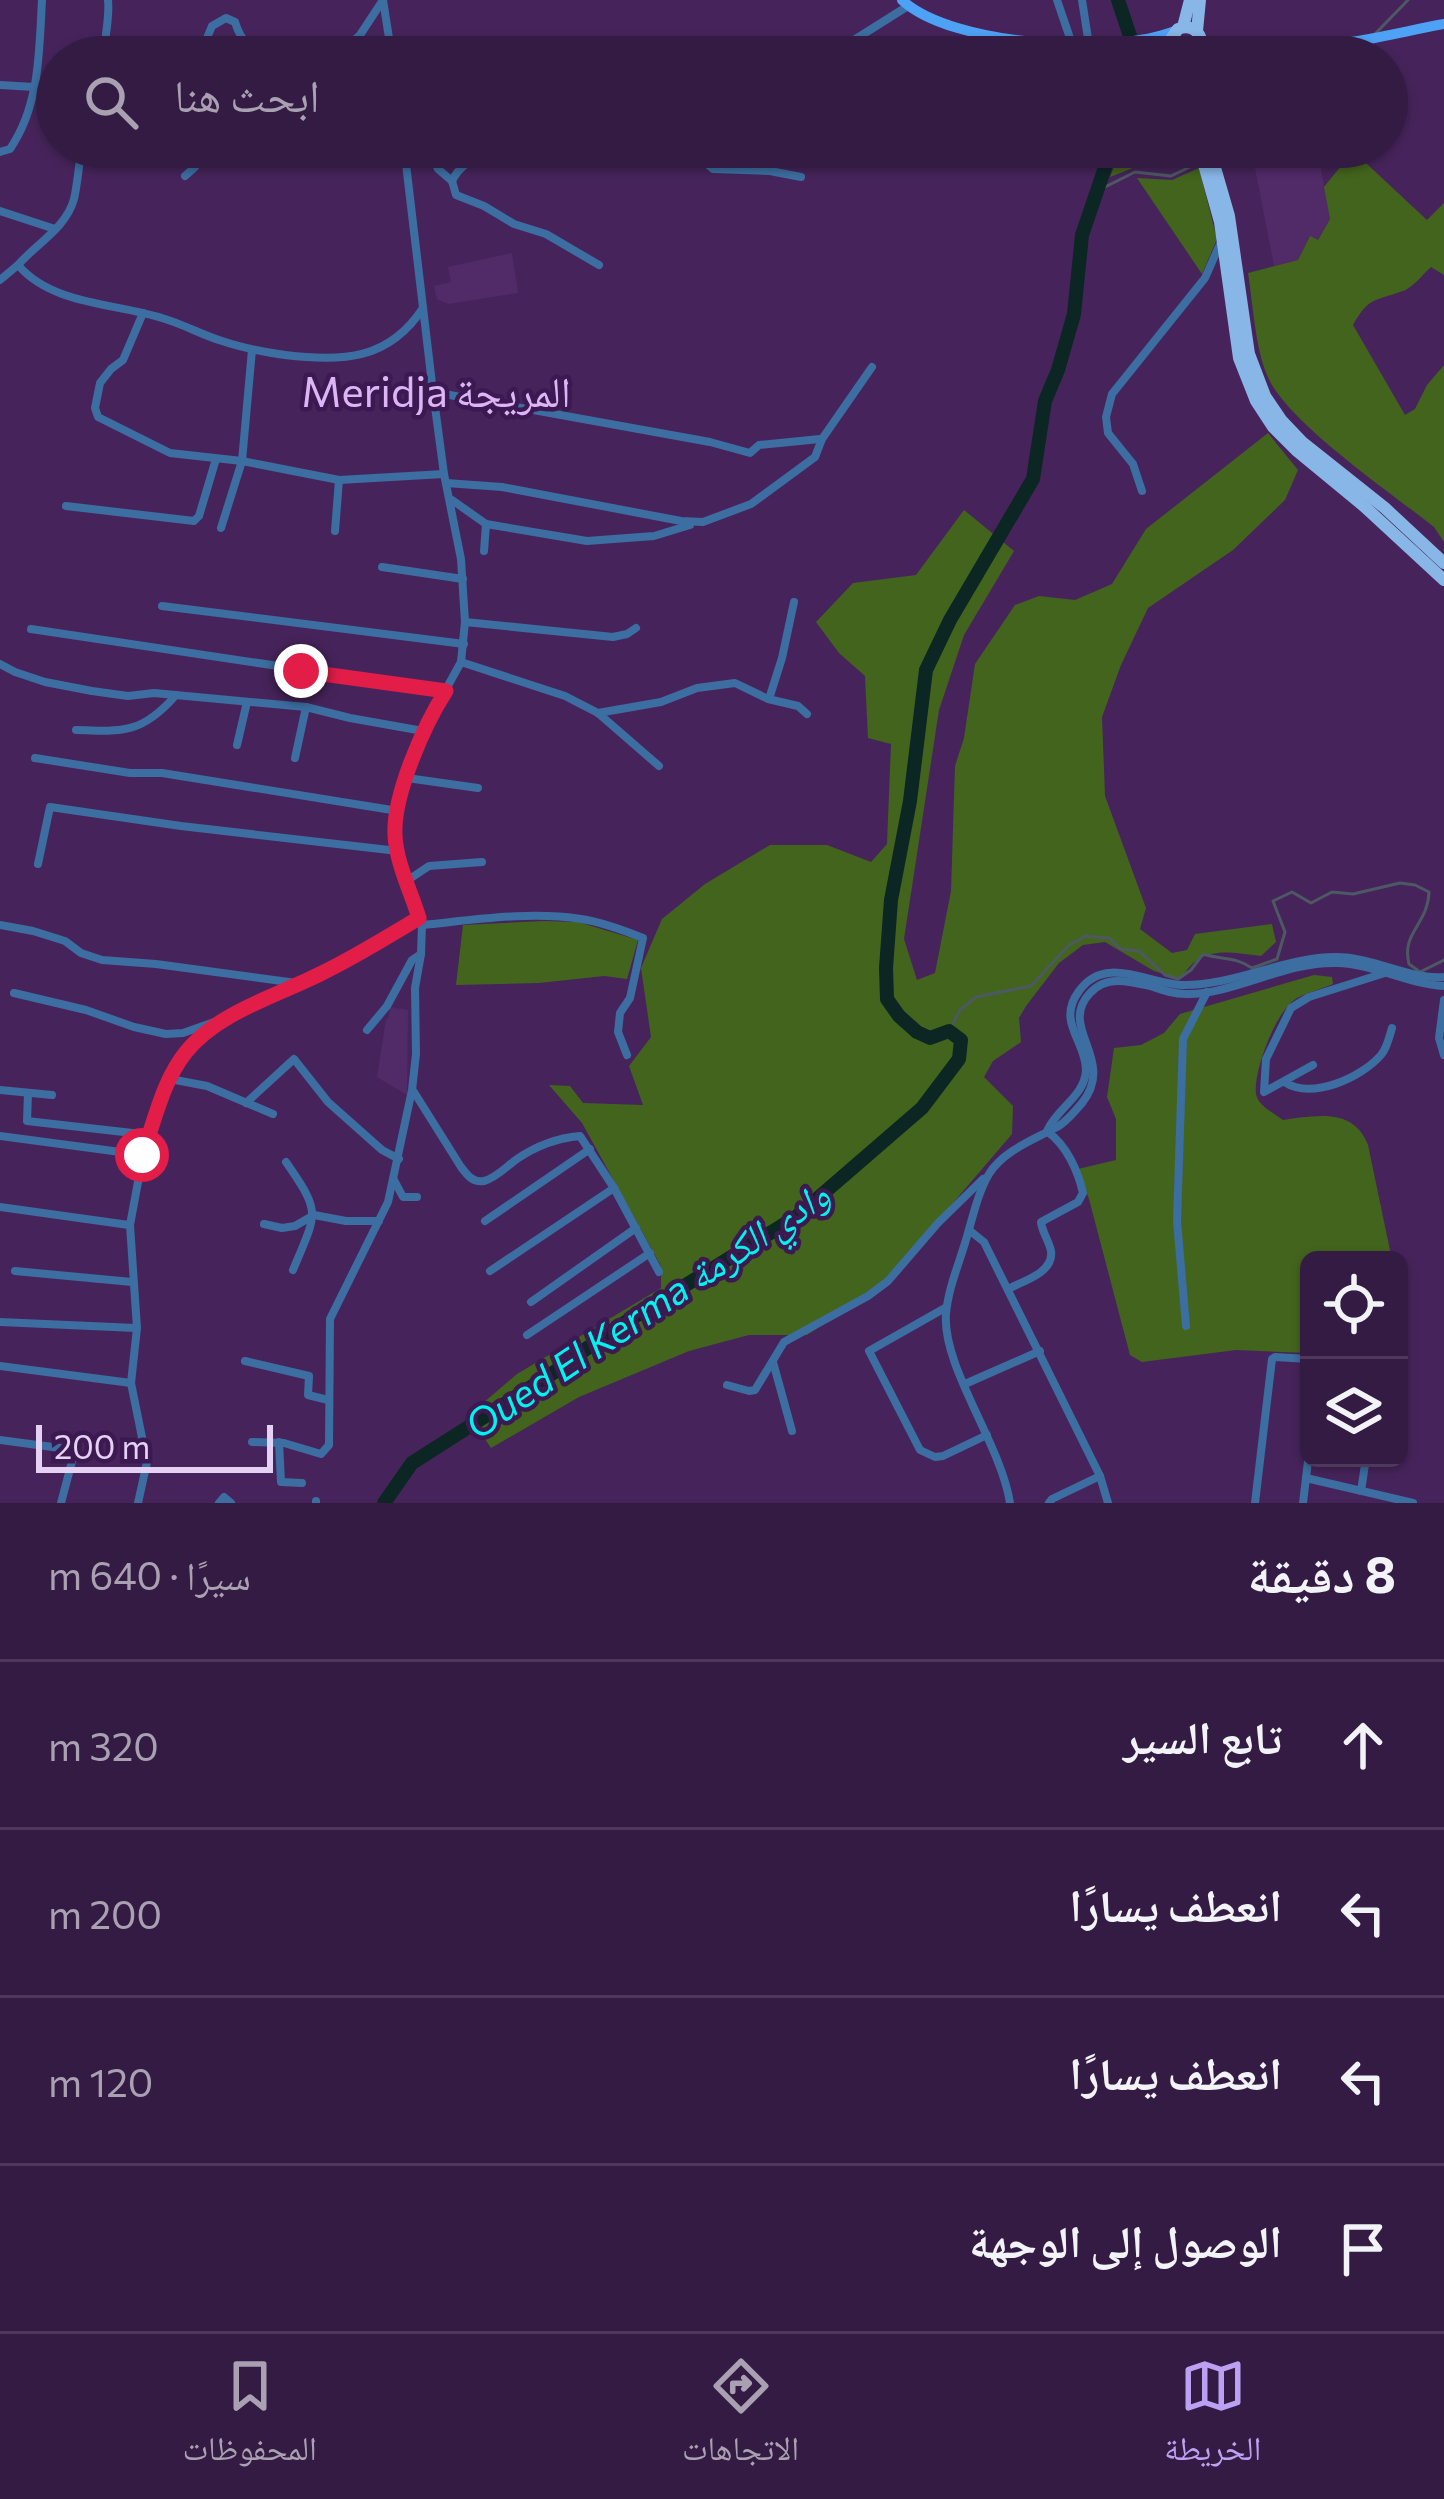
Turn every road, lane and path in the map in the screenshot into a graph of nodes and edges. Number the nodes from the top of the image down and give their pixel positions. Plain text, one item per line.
1 (42, 0) edge
2 (108, 0) edge
3 (383, 0) edge
4 (1057, 0) edge
5 (1082, 0) edge
6 (1190, 0) edge
7 (1200, 0) edge
8 (905, 3) edge
9 (1444, 24) edge
10 (1189, 31) junction
11 (39, 36) edge
12 (104, 36) edge
13 (208, 36) edge
14 (240, 36) edge
15 (359, 36) edge
16 (389, 36) edge
17 (857, 36) edge
18 (993, 36) edge
19 (1070, 36) edge
20 (1088, 36) edge
21 (1168, 36) edge
22 (1178, 36) edge
23 (1194, 36) edge
24 (1200, 36) edge
25 (1389, 36) edge
26 (36, 65) edge
27 (0, 85) edge
28 (34, 87) junction
29 (0, 152) edge
30 (79, 168) edge
31 (194, 168) edge
32 (407, 168) edge
33 (438, 168) edge
34 (461, 168) edge
35 (712, 168) edge
36 (1210, 168) joint
37 (185, 176) dead end
38 (801, 177) dead end
39 (452, 181) junction
40 (0, 212) edge
41 (56, 229) junction
42 (1222, 236) junction
43 (18, 265) junction
44 (598, 265) dead end
45 (0, 280) edge
46 (424, 308) junction
47 (143, 313) junction
48 (252, 350) junction
49 (872, 368) dead end
50 (433, 392) junction
51 (822, 439) junction
52 (216, 459) junction
53 (242, 461) junction
54 (445, 478) junction
55 (339, 480) junction
56 (1142, 491) dead end
57 (450, 500) junction
58 (66, 506) dead end
59 (703, 522) junction
60 (486, 524) junction
61 (221, 528) dead end
62 (335, 531) dead end
63 (484, 551) dead end
64 (1444, 563) edge
65 (382, 567) dead end
66 (463, 578) junction
67 (1444, 580) edge
68 (794, 602) dead end
69 (162, 606) dead end
70 (465, 622) junction
71 (636, 628) dead end
72 (31, 629) dead end
73 (464, 644) junction
74 (461, 662) junction
75 (0, 664) edge
76 (446, 691) junction
77 (176, 695) junction
78 (769, 699) junction
79 (247, 702) junction
80 (306, 707) junction
81 (598, 713) junction
82 (807, 714) dead end
83 (76, 730) dead end
84 (423, 731) junction
85 (237, 746) dead end
86 (35, 758) dead end
87 (296, 758) dead end
88 (659, 766) dead end
89 (407, 778) junction
90 (478, 788) dead end
91 (398, 811) junction
92 (398, 851) junction
93 (482, 862) dead end
94 (38, 863) dead end
95 (408, 880) junction
96 (420, 921) junction
97 (0, 925) edge
98 (421, 954) junction
99 (1388, 971) junction
100 (1213, 980) junction
101 (1444, 981) edge
102 (301, 984) junction
103 (1208, 991) junction
104 (14, 993) dead end
105 (1444, 1000) edge
106 (230, 1017) junction
107 (1391, 1028) dead end
108 (368, 1030) dead end
109 (627, 1054) dead end
110 (1444, 1055) edge
111 (1313, 1065) dead end
112 (170, 1078) junction
113 (1284, 1082) junction
114 (0, 1090) edge
115 (412, 1090) junction
116 (28, 1094) junction
117 (52, 1095) dead end
118 (247, 1103) junction
119 (273, 1114) dead end
120 (1047, 1131) junction
121 (150, 1135) junction
122 (0, 1136) edge
123 (590, 1148) junction
124 (142, 1155) junction
125 (399, 1159) junction
126 (286, 1162) dead end
127 (989, 1174) junction
128 (394, 1180) junction
129 (614, 1188) junction
130 (417, 1197) dead end
131 (0, 1208) edge
132 (314, 1215) junction
133 (380, 1221) junction
134 (485, 1221) dead end
135 (264, 1224) dead end
136 (130, 1225) junction
137 (636, 1228) junction
138 (969, 1231) junction
139 (650, 1253) junction
140 (293, 1270) dead end
141 (15, 1271) dead end
142 (490, 1271) dead end
143 (659, 1272) dead end
144 (132, 1282) junction
145 (1007, 1289) junction
146 (531, 1302) dead end
147 (946, 1308) junction
148 (0, 1322) edge
149 (1186, 1326) dead end
150 (137, 1328) junction
151 (527, 1336) dead end
152 (1040, 1351) junction
153 (1300, 1358) edge
154 (245, 1360) dead end
155 (773, 1360) junction
156 (0, 1366) edge
157 (131, 1383) junction
158 (965, 1384) junction
159 (727, 1385) dead end
160 (328, 1400) junction
161 (792, 1431) dead end
162 (987, 1435) junction
163 (0, 1440) edge
164 (252, 1442) dead end
165 (278, 1442) junction
166 (1307, 1467) edge
167 (1365, 1467) edge
168 (1100, 1476) junction
169 (1306, 1478) junction
170 (302, 1484) dead end
171 (1361, 1491) junction
172 (64, 1502) edge
173 (138, 1503) edge
174 (219, 1503) edge
175 (231, 1503) edge
176 (1010, 1503) edge
177 (1049, 1503) edge
178 (1108, 1503) edge
179 (1255, 1503) edge
180 (1303, 1503) edge
181 (1413, 1503) edge

1 - 11 street
2 - 12 street
3 - 15 street
3 - 16 street
4 - 19 street
5 - 20 street
6 - 10 highway
7 - 10 highway
8 - 17 street
8 - 18 main road
9 - 25 main road
10 - 21 main road
10 - 22 highway
10 - 23 highway
10 - 24 main road
13 - 14 street
26 - 28 street
27 - 28 street
28 - 29 street
30 - 41 street
31 - 37 street
32 - 46 street
33 - 39 street
34 - 39 street
35 - 38 street
36 - 42 highway
36 - 64 highway
39 - 44 street
40 - 41 street
41 - 43 street
42 - 56 street
42 - 67 highway
43 - 45 street
43 - 47 street
46 - 48 street
46 - 50 street
47 - 48 street
47 - 52 street
48 - 53 street
49 - 51 street
50 - 51 street
50 - 54 street
51 - 59 street
52 - 53 street
52 - 58 street
53 - 55 street
53 - 61 street
54 - 55 street
54 - 57 street
54 - 59 street
55 - 62 street
57 - 60 street
57 - 66 street
59 - 60 street
60 - 63 street
65 - 66 street
66 - 70 street
68 - 78 street
69 - 73 street
70 - 71 street
70 - 73 street
72 - 76 street
73 - 74 street
74 - 76 street
74 - 81 street
75 - 77 street
76 - 84 street
77 - 79 street
77 - 83 street
78 - 81 street
78 - 82 street
79 - 80 street
79 - 85 street
80 - 84 street
80 - 87 street
81 - 88 street
84 - 89 street
86 - 91 street
89 - 90 street
89 - 91 street
91 - 92 street
92 - 94 street
92 - 95 street
93 - 95 street
95 - 96 street
96 - 98 street
96 - 102 street
96 - 109 street
97 - 102 street
98 - 108 street
98 - 115 street
99 - 101 street
99 - 103 street
99 - 113 street
100 - 101 street
100 - 103 street
100 - 120 street
102 - 106 street
103 - 120 street
103 - 149 street
104 - 106 street
105 - 110 street
106 - 112 street
107 - 113 street
111 - 113 street
112 - 118 street
112 - 121 street
114 - 116 street
115 - 123 street
115 - 125 street
116 - 117 street
116 - 121 street
118 - 119 street
118 - 125 street
120 - 127 street
120 - 145 street
121 - 124 street
122 - 124 street
123 - 129 street
123 - 134 street
124 - 136 street
125 - 128 street
126 - 132 street
127 - 138 street
127 - 155 street
128 - 130 street
128 - 133 street
129 - 137 street
129 - 142 street
131 - 136 street
132 - 133 street
132 - 135 street
132 - 140 street
133 - 160 street
136 - 144 street
137 - 139 street
137 - 146 street
138 - 145 street
138 - 147 street
139 - 143 street
139 - 151 street
141 - 144 street
144 - 150 street
145 - 152 street
147 - 158 street
147 - 162 street
148 - 150 street
150 - 157 street
152 - 158 street
152 - 168 street
153 - 179 street
154 - 160 street
155 - 159 street
155 - 161 street
156 - 157 street
157 - 173 street
158 - 162 street
160 - 165 street
162 - 176 street
163 - 172 street
164 - 165 street
165 - 170 street
166 - 169 street
167 - 171 street
168 - 177 street
168 - 178 street
169 - 171 street
169 - 180 street
171 - 181 street
174 - 175 street

